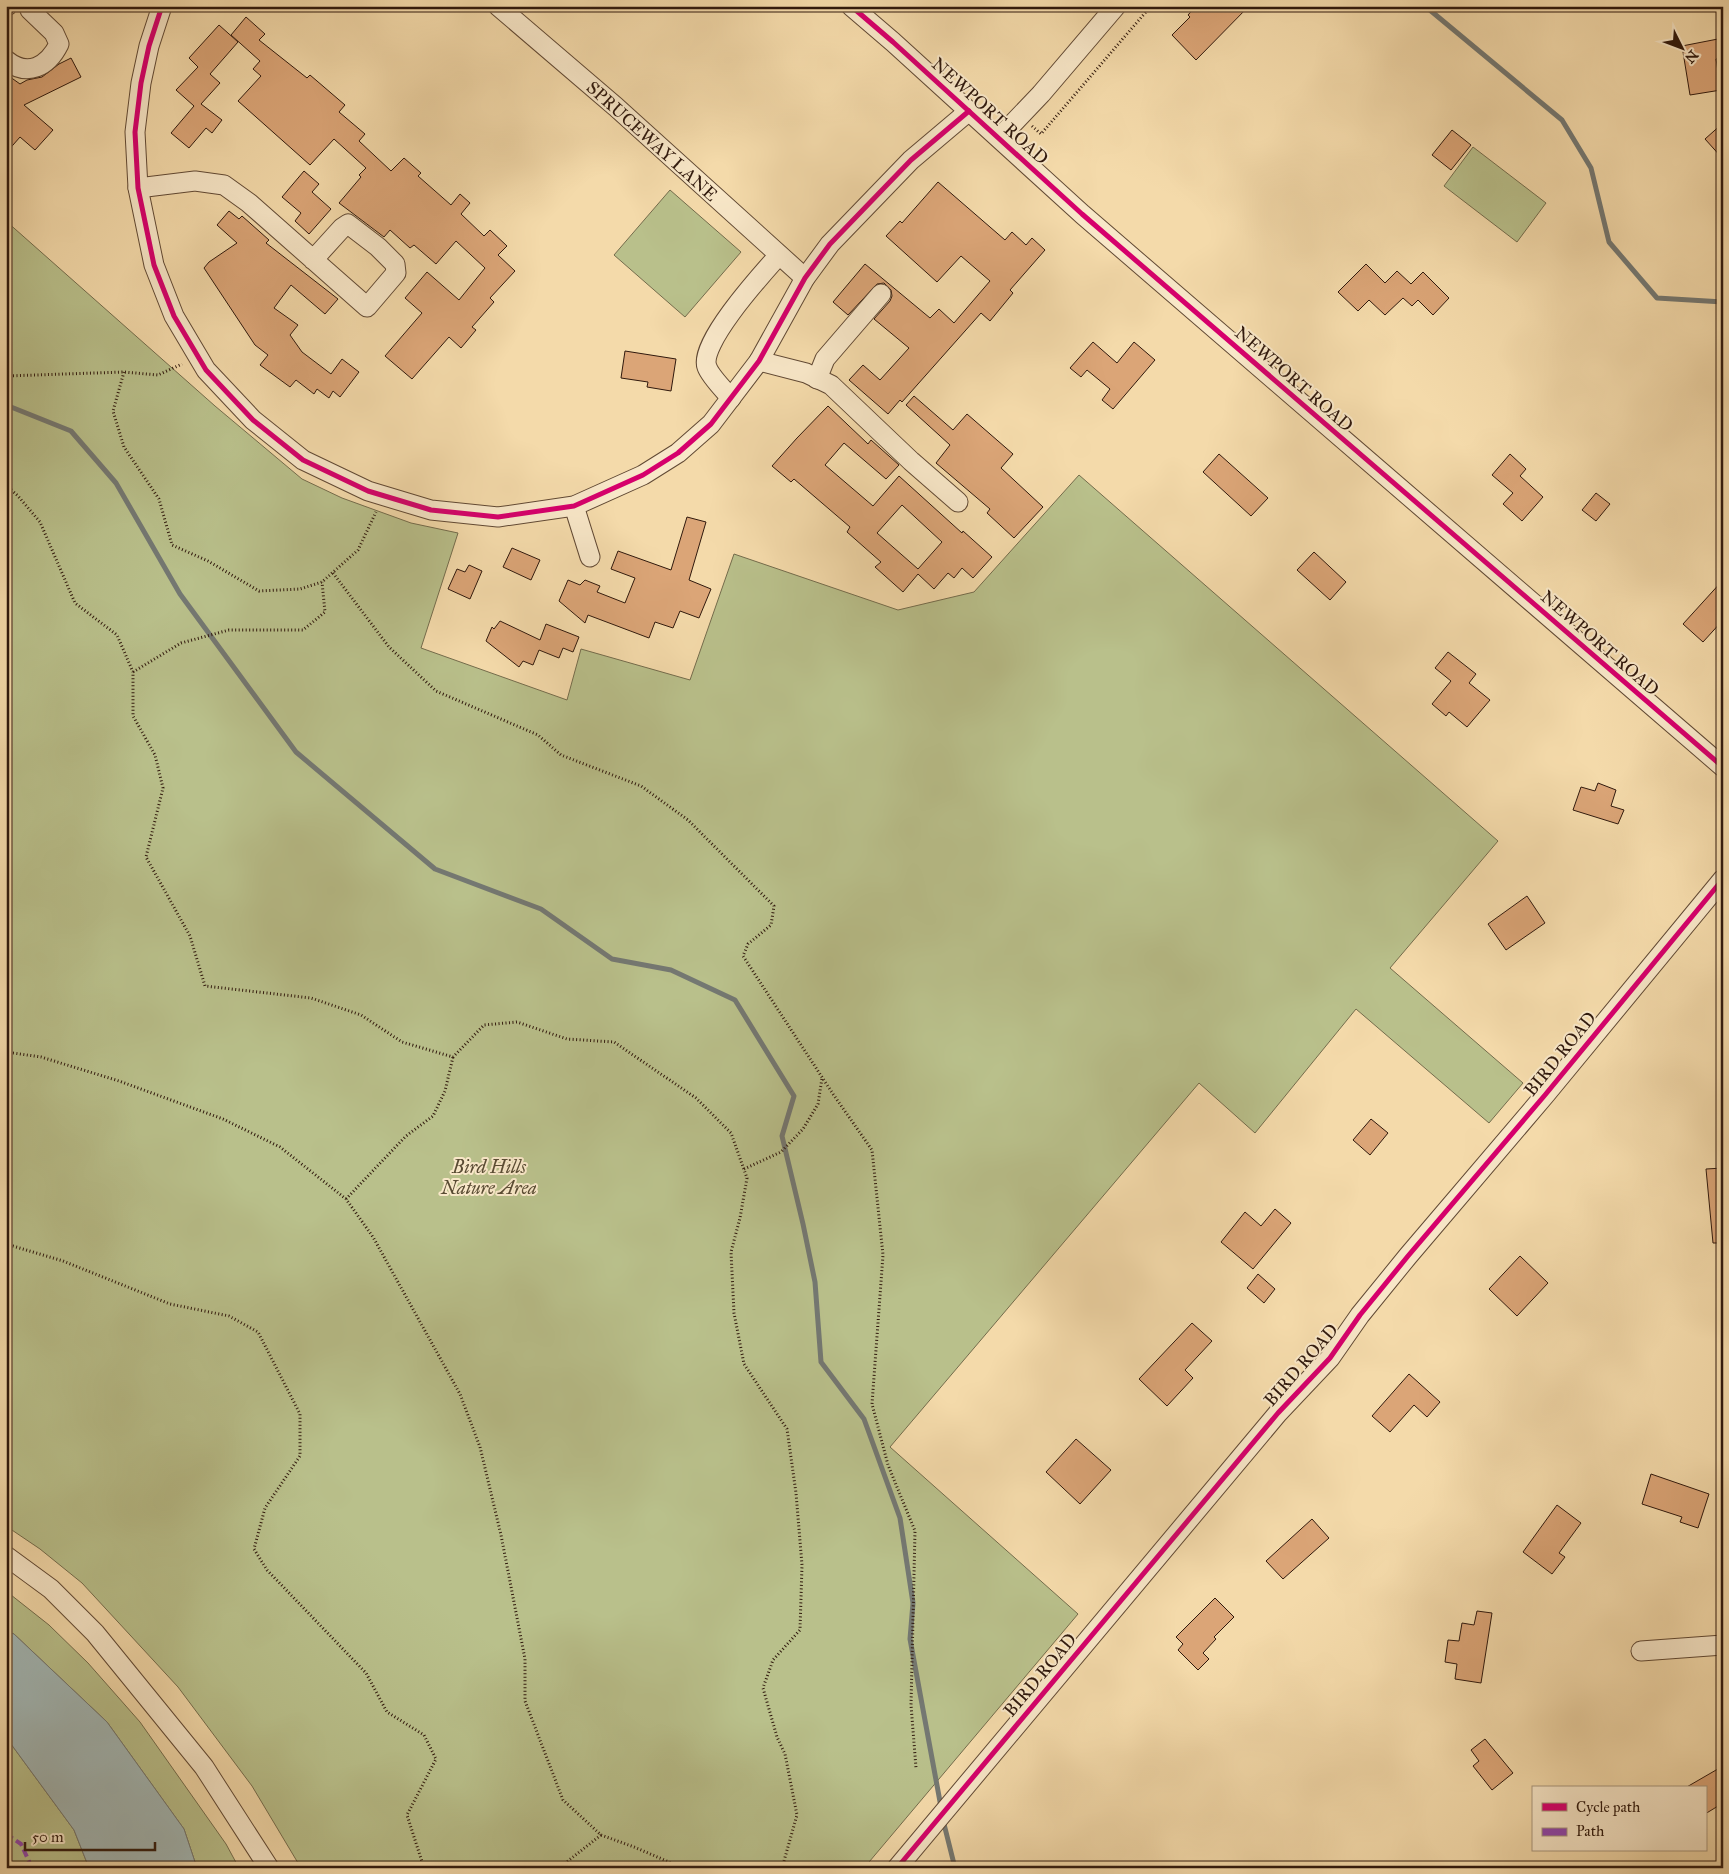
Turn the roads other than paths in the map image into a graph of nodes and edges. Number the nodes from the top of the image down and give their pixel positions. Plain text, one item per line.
1 (30, 6) edge
2 (162, 6) edge
3 (498, 6) edge
4 (851, 6) edge
5 (1116, 6) edge
6 (6, 60) edge
7 (969, 111) junction
8 (999, 138) junction
9 (138, 188) junction
10 (779, 255) junction
11 (313, 260) junction
12 (805, 278) junction
13 (881, 294) dead end
14 (759, 361) junction
15 (818, 379) junction
16 (730, 398) junction
17 (958, 502) dead end
18 (574, 506) junction
19 (590, 557) dead end
20 (1723, 768) edge
21 (1723, 879) edge
22 (6, 1556) edge
23 (1723, 1645) edge
24 (1641, 1651) dead end
25 (269, 1868) edge
26 (897, 1868) edge

1 - 6 street
2 - 9 street
3 - 10 street, SPRUCEWAY LANE
4 - 7 street, NEWPORT ROAD
5 - 8 street
7 - 8 street, NEWPORT ROAD
7 - 12 street
8 - 20 street, NEWPORT ROAD
9 - 11 street
9 - 18 street
10 - 12 street, SPRUCEWAY LANE
10 - 16 street
11 - 11 street
12 - 14 street
13 - 15 street
14 - 15 street
14 - 16 street
15 - 17 street
16 - 18 street
18 - 19 street
21 - 26 street, BIRD ROAD
22 - 25 street
23 - 24 street

